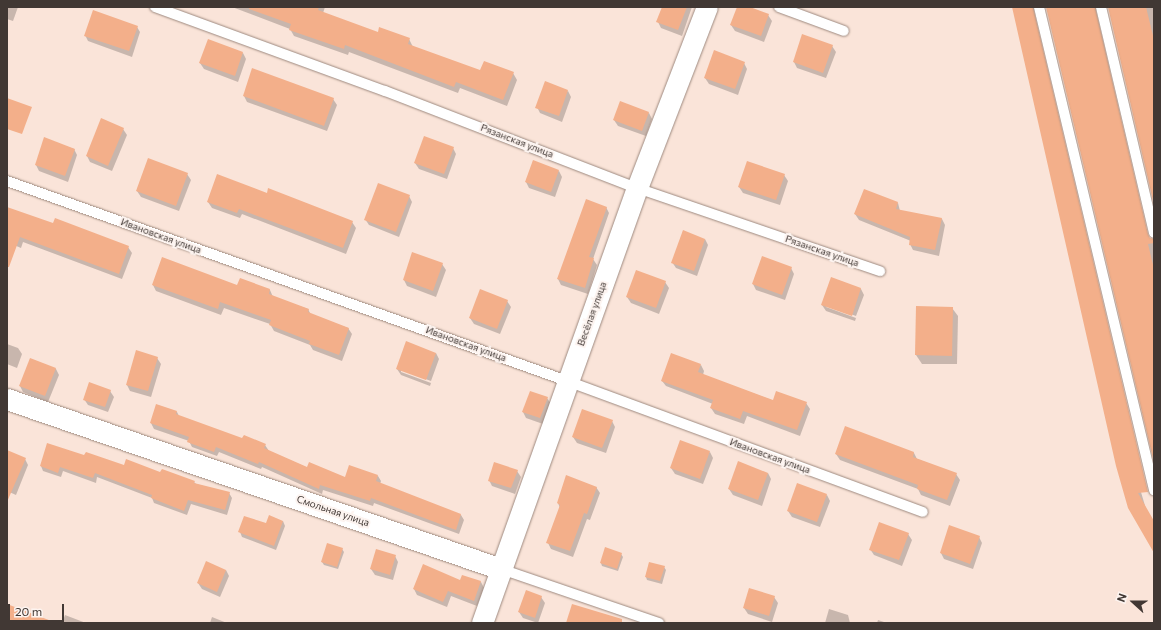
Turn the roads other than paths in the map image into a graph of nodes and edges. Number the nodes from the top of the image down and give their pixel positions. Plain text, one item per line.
1 (155, 7) edge
2 (707, 7) edge
3 (779, 7) edge
4 (1039, 7) edge
5 (1101, 7) edge
6 (844, 31) dead end
7 (7, 181) edge
8 (637, 188) junction
9 (1154, 233) edge
10 (880, 271) dead end
11 (567, 381) junction
12 (7, 399) edge
13 (1154, 491) edge
14 (923, 512) dead end
15 (501, 570) junction
16 (482, 623) edge
17 (659, 623) edge

1 - 8 lane, Рязанская улица
2 - 8 street, Весёлая улица
3 - 6 lane
4 - 13 lane
5 - 9 lane
7 - 11 lane, Ивановская улица
8 - 10 lane, Рязанская улица
8 - 11 street, Весёлая улица
11 - 14 lane, Ивановская улица
11 - 15 street, Весёлая улица
12 - 15 street, Смольная улица
15 - 16 street, Весёлая улица
15 - 17 lane, Смольная улица

